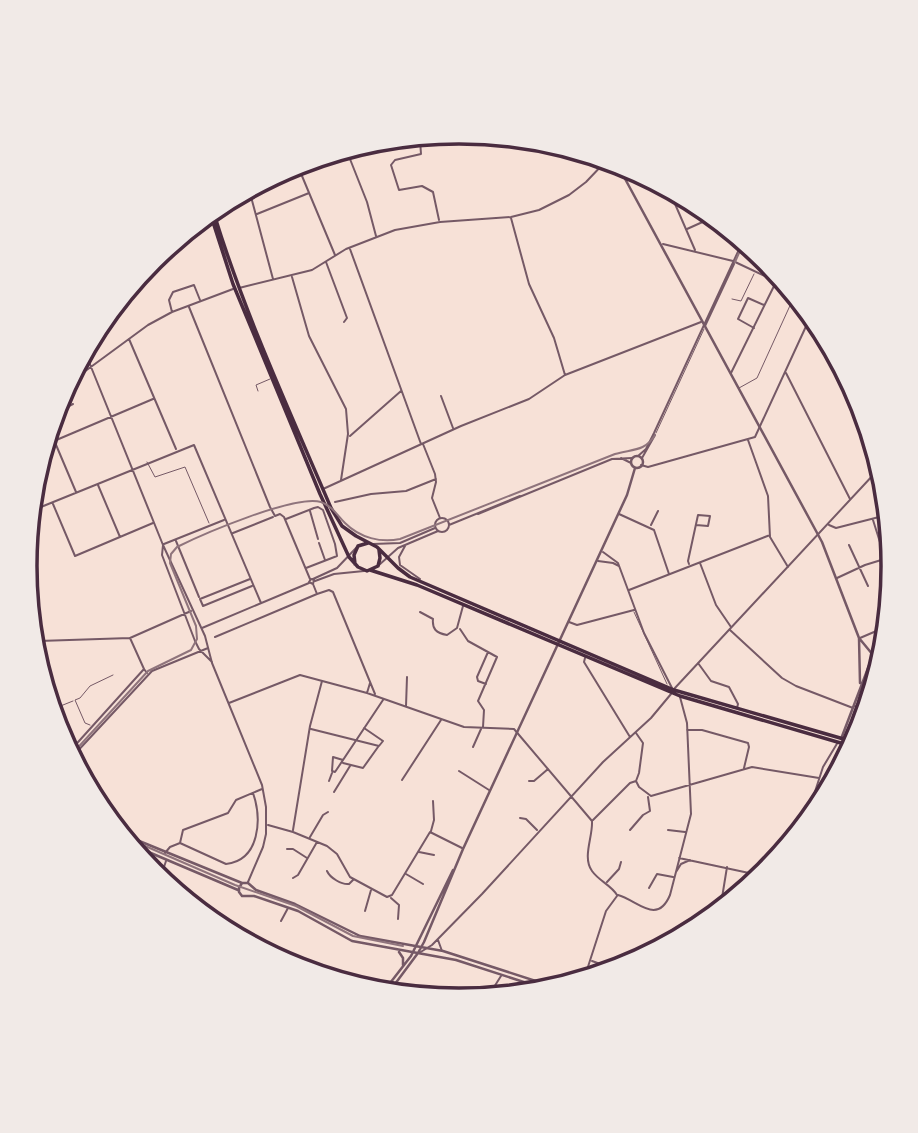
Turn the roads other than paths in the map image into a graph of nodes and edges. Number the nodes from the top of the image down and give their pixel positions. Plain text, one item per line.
1 (420, 146) edge
2 (350, 159) edge
3 (599, 168) edge
4 (301, 174) edge
5 (625, 178) edge
6 (309, 193) junction
7 (252, 199) edge
8 (675, 204) edge
9 (256, 214) junction
10 (511, 218) junction
11 (215, 222) edge
12 (440, 222) junction
13 (703, 222) edge
14 (687, 229) junction
15 (376, 236) junction
16 (660, 244) junction
17 (349, 248) junction
18 (696, 251) junction
19 (739, 251) edge
20 (335, 256) junction
21 (326, 262) junction
22 (734, 262) junction
23 (755, 272) junction
24 (292, 276) junction
25 (767, 278) edge
26 (274, 279) junction
27 (774, 286) edge
28 (237, 288) junction
29 (732, 299) dead end
30 (201, 301) junction
31 (765, 305) junction
32 (790, 305) edge
33 (189, 306) junction
34 (172, 312) junction
35 (344, 322) dead end
36 (704, 324) junction
37 (806, 326) edge
38 (754, 328) junction
39 (129, 338) junction
40 (89, 363) edge
41 (90, 366) junction
42 (85, 370) edge
43 (785, 372) junction
44 (730, 373) junction
45 (565, 375) junction
46 (272, 378) junction
47 (739, 388) junction
48 (258, 391) dead end
49 (402, 391) junction
50 (441, 396) dead end
51 (155, 399) junction
52 (73, 404) dead end
53 (69, 406) edge
54 (111, 417) junction
55 (759, 427) junction
56 (453, 429) junction
57 (348, 438) junction
58 (56, 440) edge
59 (748, 440) junction
60 (55, 444) edge
61 (422, 444) junction
62 (176, 450) junction
63 (640, 457) junction
64 (631, 461) junction
65 (147, 462) junction
66 (642, 466) junction
67 (635, 468) junction
68 (132, 469) junction
69 (871, 477) edge
70 (436, 479) junction
71 (341, 481) junction
72 (97, 484) junction
73 (323, 489) junction
74 (76, 492) junction
75 (851, 500) junction
76 (53, 502) junction
77 (335, 502) dead end
78 (41, 507) edge
79 (310, 510) junction
80 (659, 511) dead end
81 (618, 513) junction
82 (275, 516) junction
83 (878, 517) edge
84 (440, 518) junction
85 (225, 519) junction
86 (873, 519) junction
87 (286, 520) junction
88 (154, 523) junction
89 (210, 525) junction
90 (696, 525) junction
91 (828, 525) junction
92 (449, 526) junction
93 (650, 527) junction
94 (437, 530) junction
95 (232, 534) junction
96 (770, 535) junction
97 (818, 535) junction
98 (120, 537) junction
99 (175, 540) junction
100 (371, 543) junction
101 (408, 543) junction
102 (880, 543) edge
103 (163, 545) junction
104 (849, 545) dead end
105 (358, 546) junction
106 (379, 548) junction
107 (601, 550) junction
108 (348, 555) junction
109 (386, 557) junction
110 (326, 561) junction
111 (596, 561) junction
112 (881, 561) edge
113 (699, 562) junction
114 (355, 564) junction
115 (378, 566) junction
116 (689, 566) junction
117 (620, 567) junction
118 (305, 568) junction
119 (788, 568) junction
120 (861, 568) junction
121 (368, 570) junction
122 (669, 574) junction
123 (251, 578) junction
124 (836, 579) junction
125 (312, 581) junction
126 (427, 584) junction
127 (254, 585) junction
128 (868, 586) dead end
129 (628, 591) junction
130 (317, 594) junction
131 (200, 599) junction
132 (261, 603) junction
133 (463, 605) junction
134 (634, 610) junction
135 (192, 611) junction
136 (420, 612) dead end
137 (185, 614) junction
138 (568, 622) junction
139 (202, 628) junction
140 (731, 628) junction
141 (460, 629) dead end
142 (876, 631) edge
143 (215, 637) dead end
144 (130, 638) junction
145 (859, 638) junction
146 (43, 641) edge
147 (558, 644) junction
148 (208, 648) junction
149 (201, 650) junction
150 (867, 650) junction
151 (488, 651) junction
152 (872, 652) edge
153 (860, 655) junction
154 (585, 657) junction
155 (861, 661) junction
156 (212, 663) junction
157 (698, 663) junction
158 (869, 664) joint
159 (144, 670) junction
160 (148, 674) junction
161 (113, 675) dead end
162 (407, 677) dead end
163 (322, 680) junction
164 (370, 682) junction
165 (485, 684) junction
166 (860, 686) junction
167 (673, 691) junction
168 (367, 693) junction
169 (375, 696) junction
170 (680, 696) junction
171 (383, 699) junction
172 (75, 700) junction
173 (856, 700) junction
174 (229, 703) junction
175 (859, 703) edge
176 (61, 706) edge
177 (406, 707) junction
178 (854, 707) junction
179 (737, 709) junction
180 (442, 719) junction
181 (90, 726) dead end
182 (364, 728) junction
183 (482, 728) junction
184 (310, 729) junction
185 (687, 730) junction
186 (517, 732) junction
187 (635, 732) junction
188 (630, 737) junction
189 (356, 741) junction
190 (839, 741) junction
191 (843, 742) edge
192 (76, 744) edge
193 (379, 746) junction
194 (473, 747) dead end
195 (79, 750) edge
196 (343, 761) junction
197 (351, 765) junction
198 (549, 769) junction
199 (744, 769) junction
200 (459, 771) dead end
201 (333, 772) junction
202 (819, 778) junction
203 (402, 780) dead end
204 (329, 781) dead end
205 (529, 781) dead end
206 (636, 781) junction
207 (690, 785) junction
208 (263, 789) junction
209 (490, 791) junction
210 (334, 792) dead end
211 (253, 793) junction
212 (571, 796) junction
213 (649, 796) junction
214 (813, 796) edge
215 (433, 801) dead end
216 (328, 812) dead end
217 (520, 818) dead end
218 (592, 821) junction
219 (267, 825) junction
220 (630, 830) dead end
221 (668, 830) dead end
222 (538, 831) junction
223 (293, 832) junction
224 (430, 832) junction
225 (686, 833) junction
226 (310, 838) junction
227 (139, 841) edge
228 (317, 841) junction
229 (180, 843) junction
230 (171, 847) junction
231 (288, 849) dead end
232 (463, 849) junction
233 (148, 852) edge
234 (418, 852) junction
235 (165, 853) junction
236 (171, 855) junction
237 (434, 855) dead end
238 (308, 858) junction
239 (679, 858) junction
240 (167, 860) junction
241 (691, 860) junction
242 (621, 863) dead end
243 (727, 867) junction
244 (164, 868) edge
245 (327, 871) dead end
246 (405, 873) junction
247 (750, 873) edge
248 (674, 876) junction
249 (293, 878) dead end
250 (353, 879) junction
251 (242, 883) junction
252 (248, 883) junction
253 (606, 883) junction
254 (344, 884) junction
255 (423, 884) dead end
256 (252, 887) junction
257 (649, 888) dead end
258 (371, 889) junction
259 (238, 890) junction
260 (341, 890) dead end
261 (617, 895) junction
262 (249, 896) junction
263 (722, 896) edge
264 (391, 897) junction
265 (288, 907) junction
266 (365, 911) dead end
267 (398, 919) dead end
268 (281, 921) dead end
269 (438, 938) junction
270 (419, 947) junction
271 (427, 948) junction
272 (397, 949) junction
273 (443, 951) junction
274 (413, 953) junction
275 (418, 953) junction
276 (590, 960) junction
277 (601, 964) edge
278 (402, 968) junction
279 (587, 968) edge
280 (499, 969) junction
281 (514, 974) junction
282 (502, 975) junction
283 (537, 982) edge
284 (390, 983) edge
285 (527, 983) edge
286 (395, 984) edge
287 (494, 987) edge

1 - 12 street
2 - 15 street
3 - 10 street
4 - 6 street
5 - 16 street
6 - 9 street
6 - 20 street
7 - 9 street
8 - 14 street
9 - 26 street
10 - 12 street
10 - 45 street
11 - 28 main road
12 - 15 street
13 - 14 street
14 - 18 street
15 - 17 street
16 - 18 street
16 - 36 street
17 - 20 street
17 - 49 street
18 - 22 street
19 - 22 street
20 - 21 street
21 - 24 street
21 - 35 street
22 - 23 street
22 - 36 street
23 - 25 street
23 - 29 street
24 - 26 street
24 - 57 street
26 - 28 street
27 - 31 street
28 - 30 street
28 - 46 main road
28 - 73 main road
30 - 33 street
30 - 34 street
31 - 38 street
31 - 38 street
32 - 47 street
33 - 34 street
33 - 82 street
34 - 39 street
36 - 44 street
36 - 45 street
36 - 63 street
37 - 43 street
38 - 44 street
39 - 41 street
39 - 51 street
40 - 41 street
41 - 42 street
41 - 54 street
43 - 55 street
43 - 75 street
44 - 47 street
45 - 56 street
46 - 48 street
46 - 108 main road
47 - 55 street
49 - 57 street
49 - 61 street
50 - 56 street
51 - 54 street
51 - 62 street
52 - 53 street
54 - 58 street
54 - 68 street
55 - 59 street
55 - 97 street
56 - 61 street
57 - 71 street
59 - 66 street
59 - 96 street
60 - 74 street
61 - 70 street
61 - 71 street
62 - 65 street
62 - 85 street
63 - 64 street
63 - 66 street
64 - 67 street
64 - 92 street
65 - 68 street
65 - 89 street
66 - 67 street
67 - 81 street
68 - 72 street
68 - 88 street
69 - 75 street
70 - 77 street
70 - 84 street
71 - 73 street
72 - 74 street
72 - 98 street
73 - 100 main road
74 - 76 street
75 - 91 street
76 - 78 street
76 - 98 street
79 - 87 street
79 - 110 street
79 - 110 street
80 - 93 street
81 - 93 street
81 - 107 street
82 - 87 street
82 - 95 street
83 - 86 street
84 - 92 street
84 - 94 street
85 - 89 street
85 - 95 street
86 - 91 street
86 - 102 street
87 - 118 street
88 - 98 street
88 - 103 street
89 - 99 street
90 - 90 street
90 - 116 street
91 - 97 street
92 - 94 street
93 - 122 street
94 - 100 street
94 - 101 street
95 - 123 street
96 - 113 street
96 - 119 street
97 - 119 street
97 - 124 street
99 - 103 street
99 - 131 street
100 - 105 main road
100 - 106 main road
101 - 109 street
101 - 126 street
103 - 135 street
103 - 137 street
104 - 120 street
105 - 108 street
105 - 114 main road
106 - 109 main road
106 - 115 main road
107 - 111 street
107 - 117 street
108 - 114 main road
108 - 125 street
109 - 115 street
109 - 126 main road
110 - 118 street
111 - 117 street
111 - 138 street
112 - 120 street
113 - 116 street
113 - 140 street
114 - 121 main road
115 - 121 main road
116 - 122 street
117 - 129 street
118 - 125 street
119 - 140 street
120 - 124 street
120 - 128 street
121 - 125 street
121 - 133 main road
122 - 129 street
123 - 127 street
123 - 131 street
124 - 145 street
125 - 130 street
125 - 132 street
126 - 147 main road
127 - 131 street
127 - 132 street
129 - 134 street
130 - 143 street
130 - 164 street
132 - 139 street
133 - 136 street
133 - 147 main road
134 - 138 street
134 - 167 street
135 - 137 street
135 - 139 street
137 - 144 street
137 - 149 street
138 - 147 street
139 - 148 street
140 - 157 street
140 - 178 street
141 - 151 street
142 - 145 street
144 - 146 street
144 - 159 street
145 - 150 street
145 - 153 street
147 - 154 main road
147 - 167 main road
147 - 186 street
148 - 149 street
148 - 156 street
149 - 156 street
149 - 160 street
150 - 152 street
150 - 153 street
151 - 165 street
151 - 165 street
153 - 155 street
154 - 167 main road
154 - 188 street
155 - 158 street
155 - 166 street
156 - 174 street
157 - 167 street
157 - 179 street
158 - 166 street
159 - 160 street
159 - 192 street
160 - 195 street
161 - 172 street
162 - 177 street
163 - 168 street
163 - 174 street
163 - 184 street
164 - 168 street
164 - 169 street
165 - 183 street
166 - 173 street
167 - 170 main road
167 - 179 main road
167 - 187 street
168 - 169 street
169 - 171 street
170 - 185 street
170 - 190 main road
171 - 177 street
171 - 182 street
172 - 176 street
172 - 181 street
173 - 175 street
173 - 178 street
174 - 208 street
177 - 180 street
178 - 190 street
179 - 190 main road
180 - 183 street
180 - 203 street
182 - 189 street
182 - 193 street
183 - 186 street
183 - 194 street
184 - 189 street
184 - 223 street
185 - 199 street
185 - 207 street
186 - 198 street
186 - 209 street
187 - 188 street
187 - 206 street
188 - 212 street
189 - 193 street
189 - 196 street
190 - 191 main road
190 - 202 street
193 - 197 street
196 - 197 street
196 - 201 street
196 - 201 street
197 - 210 street
198 - 205 street
198 - 212 street
199 - 202 street
199 - 207 street
200 - 209 street
201 - 204 street
202 - 214 street
206 - 213 street
206 - 218 street
207 - 213 street
207 - 225 street
208 - 211 street
208 - 219 street
209 - 232 street
211 - 229 street
211 - 229 street
212 - 218 street
212 - 222 street
213 - 220 street
215 - 224 street
216 - 226 street
217 - 222 street
218 - 253 street
219 - 223 street
219 - 252 street
221 - 225 street
222 - 269 street
223 - 226 street
224 - 232 street
224 - 234 street
225 - 239 street
226 - 228 street
227 - 235 street
228 - 238 street
228 - 250 street
229 - 230 street
230 - 235 street
230 - 236 street
231 - 238 street
232 - 270 street
233 - 240 street
234 - 237 street
234 - 246 street
235 - 236 street
236 - 251 street
238 - 249 street
239 - 241 street
239 - 248 street
240 - 244 street
240 - 259 street
241 - 243 street
241 - 248 street
242 - 253 street
243 - 247 street
243 - 263 street
245 - 254 street
246 - 255 street
246 - 264 street
248 - 257 street
248 - 261 street
250 - 254 street
250 - 258 street
251 - 252 street
251 - 259 street
252 - 256 street
253 - 261 street
254 - 260 street
256 - 262 street
256 - 270 street
258 - 264 street
258 - 266 street
259 - 262 street
261 - 276 street
262 - 265 street
264 - 267 street
265 - 268 street
265 - 272 street
269 - 271 street
269 - 273 street
270 - 271 street
270 - 274 street
270 - 275 street
271 - 273 street
271 - 275 street
272 - 274 street
272 - 278 street
273 - 280 street
274 - 275 street
274 - 278 street
275 - 282 street
275 - 286 street
276 - 277 street
276 - 279 street
278 - 284 street
280 - 281 street
280 - 282 street
281 - 282 street
281 - 283 street
282 - 285 street
282 - 287 street

